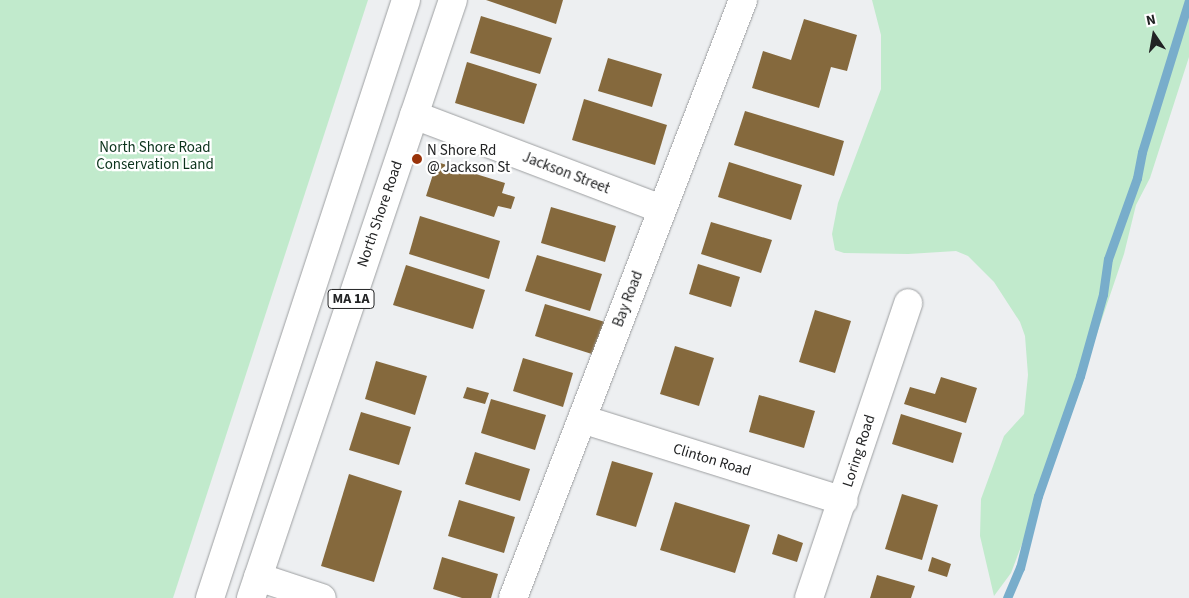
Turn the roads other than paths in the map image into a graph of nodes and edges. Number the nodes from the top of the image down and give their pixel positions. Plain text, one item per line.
1 (406, 0) edge
2 (453, 0) edge
3 (743, 0) edge
4 (414, 115) junction
5 (662, 209) junction
6 (908, 303) dead end
7 (582, 419) junction
8 (843, 500) junction
9 (254, 588) edge
10 (210, 598) edge
11 (322, 598) edge
12 (513, 598) edge
13 (809, 598) edge

1 - 10 main road, MA 1A
2 - 4 main road, North Shore Road / MA 1A
3 - 5 main road, Bay Road
4 - 5 main road, Jackson Street
4 - 9 main road, North Shore Road / MA 1A
5 - 7 main road, Bay Road
6 - 8 main road, Loring Road
7 - 8 main road, Clinton Road
7 - 12 main road, Bay Road
8 - 13 main road, Loring Road
9 - 11 main road

